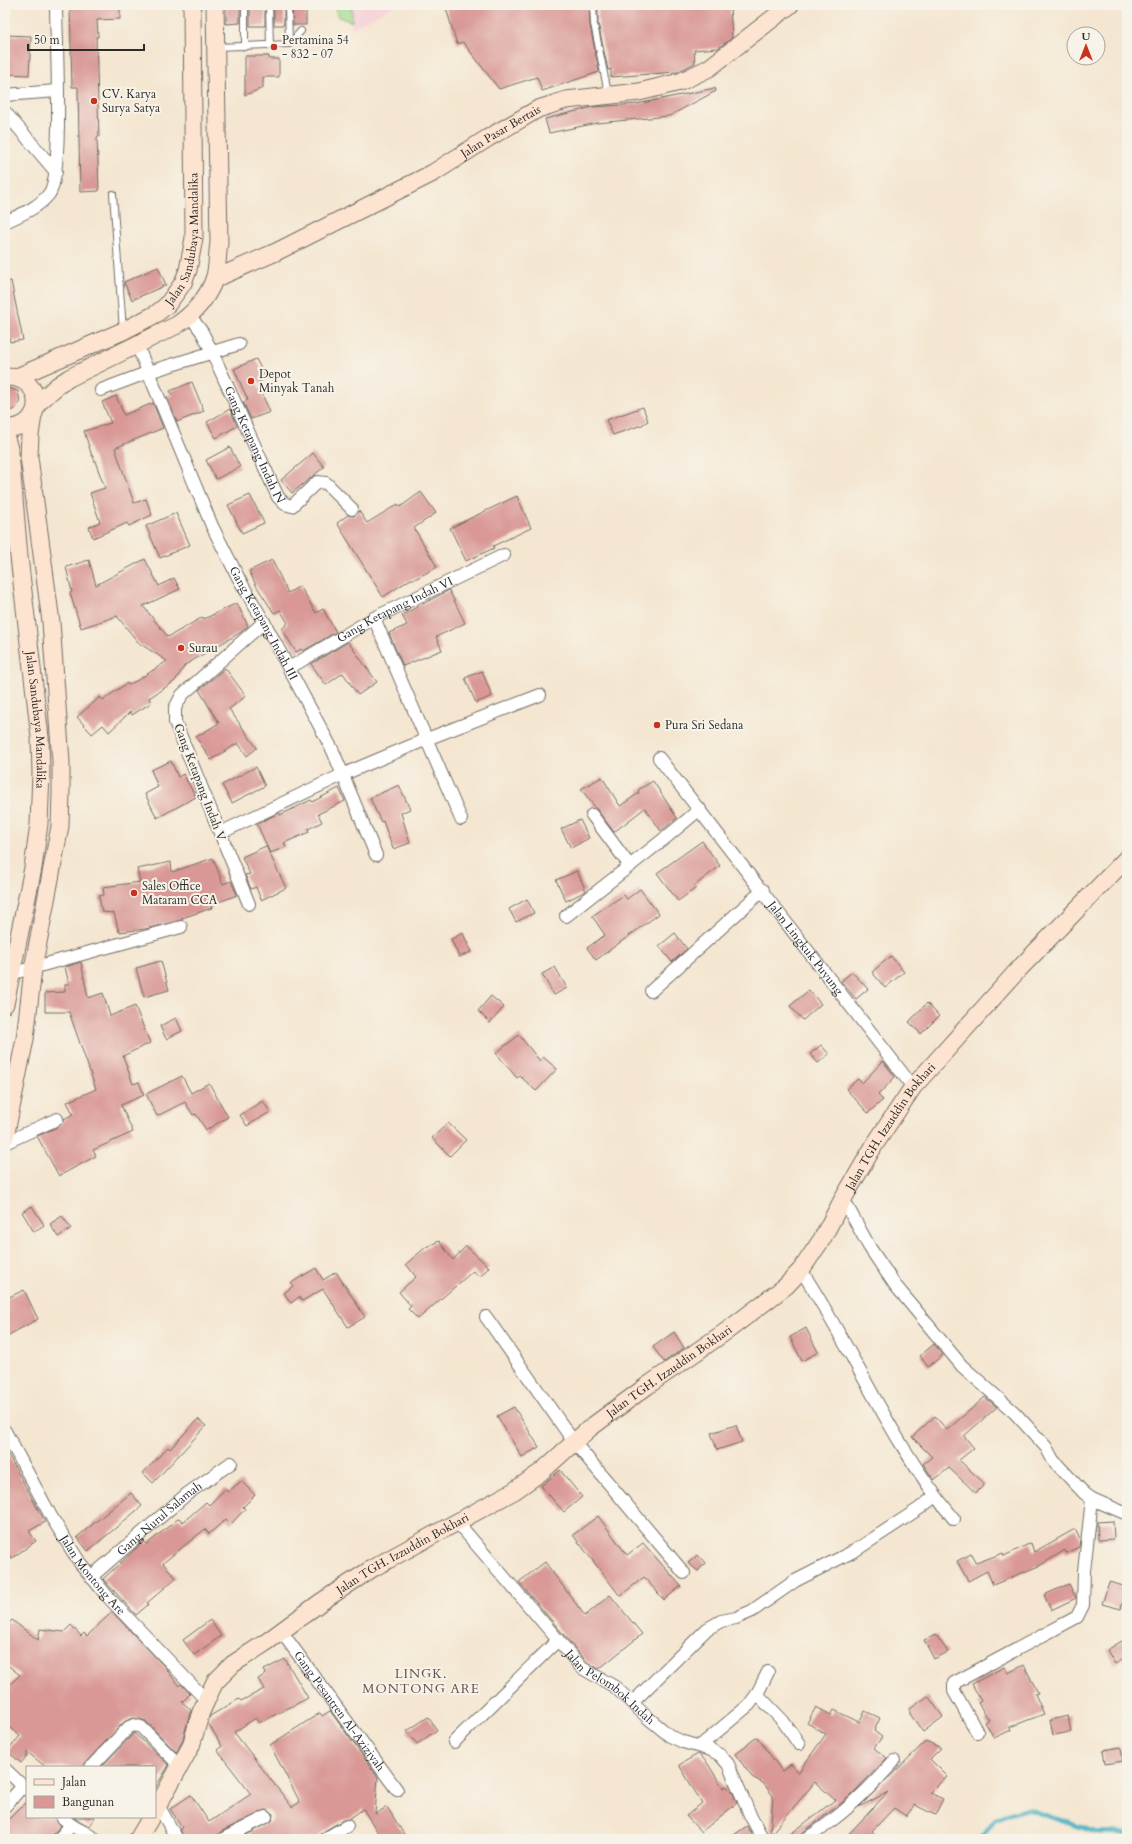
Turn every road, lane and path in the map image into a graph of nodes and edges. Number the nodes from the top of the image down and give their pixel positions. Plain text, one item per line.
1 (56, 5) edge
2 (192, 5) edge
3 (215, 5) edge
4 (246, 5) edge
5 (269, 5) edge
6 (288, 5) edge
7 (593, 5) edge
8 (790, 5) edge
9 (301, 31) dead end
10 (289, 44) junction
11 (270, 46) junction
12 (216, 47) junction
13 (245, 47) junction
14 (57, 91) junction
15 (608, 95) junction
16 (5, 96) edge
17 (5, 112) edge
18 (217, 146) junction
19 (194, 148) junction
20 (56, 172) junction
21 (113, 194) dead end
22 (5, 222) edge
23 (214, 279) junction
24 (190, 316) junction
25 (123, 331) junction
26 (239, 344) dead end
27 (137, 345) junction
28 (212, 352) junction
29 (149, 372) junction
30 (8, 376) edge
31 (101, 390) dead end
32 (35, 410) junction
33 (5, 428) edge
34 (5, 435) edge
35 (352, 509) dead end
36 (504, 555) dead end
37 (374, 618) junction
38 (264, 622) junction
39 (289, 668) junction
40 (540, 695) dead end
41 (427, 739) junction
42 (659, 758) dead end
43 (344, 774) junction
44 (700, 809) junction
45 (592, 815) dead end
46 (461, 819) dead end
47 (220, 833) junction
48 (376, 855) dead end
49 (1127, 858) edge
50 (630, 866) junction
51 (763, 890) junction
52 (249, 904) dead end
53 (566, 916) dead end
54 (180, 927) dead end
55 (33, 969) junction
56 (10, 974) junction
57 (651, 991) dead end
58 (5, 1004) edge
59 (913, 1087) junction
60 (57, 1119) dead end
61 (5, 1137) edge
62 (5, 1143) edge
63 (843, 1199) junction
64 (801, 1270) junction
65 (486, 1317) dead end
66 (5, 1431) edge
67 (574, 1442) junction
68 (231, 1463) dead end
69 (935, 1496) junction
70 (1092, 1499) junction
71 (1127, 1514) edge
72 (954, 1519) dead end
73 (457, 1522) junction
74 (684, 1573) dead end
75 (90, 1577) junction
76 (281, 1631) junction
77 (558, 1640) junction
78 (768, 1672) dead end
79 (757, 1694) junction
80 (206, 1700) junction
81 (632, 1703) junction
82 (977, 1732) dead end
83 (454, 1742) dead end
84 (799, 1744) dead end
85 (700, 1746) junction
86 (894, 1761) dead end
87 (92, 1766) edge
88 (180, 1766) junction
89 (5, 1769) edge
90 (25, 1788) edge
91 (397, 1790) dead end
92 (5, 1806) edge
93 (156, 1809) edge
94 (156, 1812) edge
95 (266, 1817) dead end
96 (151, 1818) edge
97 (67, 1821) edge
98 (346, 1826) dead end
99 (58, 1839) edge
100 (96, 1839) edge
101 (138, 1839) edge
102 (177, 1839) edge
103 (223, 1839) edge
104 (325, 1839) edge
105 (763, 1839) edge
106 (806, 1839) edge

1 - 14 street
2 - 19 main road, Jalan Sandubaya Mandalika
3 - 12 main road
4 - 13 lane
5 - 11 lane
6 - 10 lane
7 - 15 lane
8 - 15 main road, Jalan Pasar Bertais
9 - 10 lane
10 - 11 lane
11 - 13 lane
12 - 13 lane
12 - 18 main road
14 - 16 street
14 - 20 street
15 - 23 main road, Jalan Pasar Bertais
17 - 20 street
18 - 19 main road
18 - 23 main road
19 - 25 main road, Jalan Sandubaya Mandalika
20 - 22 street
21 - 25 lane
23 - 24 main road
24 - 27 main road
24 - 28 street
25 - 30 main road, Jalan Sandubaya Mandalika
26 - 28 street
27 - 29 street, Gang Ketapang Indah III
27 - 32 main road
28 - 29 street
28 - 35 street, Gang Ketapang Indah IV
29 - 31 street
29 - 38 street, Gang Ketapang Indah III
30 - 32 main road
32 - 33 main road
32 - 55 main road
34 - 56 main road, Jalan Sandubaya Mandalika
36 - 37 street, Gang Ketapang Indah VI
37 - 39 street, Gang Ketapang Indah VI
37 - 41 street
38 - 39 street, Gang Ketapang Indah III
38 - 47 street, Gang Ketapang Indah V
39 - 43 street, Gang Ketapang Indah III
40 - 41 street
41 - 43 street
41 - 46 street
42 - 44 street, Jalan Lingkuk Puyung
43 - 47 street
43 - 48 street, Gang Ketapang Indah III
44 - 50 street
44 - 51 street, Jalan Lingkuk Puyung
45 - 50 street
47 - 52 street, Gang Ketapang Indah V
49 - 59 main road, Jalan TGH. Izzuddin Bokhari
50 - 53 street
51 - 57 street
51 - 59 street, Jalan Lingkuk Puyung
54 - 55 street
55 - 56 street
55 - 61 main road
56 - 58 main road, Jalan Sandubaya Mandalika
59 - 63 main road, Jalan TGH. Izzuddin Bokhari
60 - 62 street
63 - 64 main road, Jalan TGH. Izzuddin Bokhari
63 - 70 street
64 - 67 main road, Jalan TGH. Izzuddin Bokhari
64 - 69 street
65 - 67 street
66 - 75 street, Jalan Montong Are
67 - 73 main road, Jalan TGH. Izzuddin Bokhari
67 - 74 street
68 - 75 street, Gang Nurul Salamah
69 - 72 street
69 - 81 street
70 - 71 street
70 - 82 street
73 - 76 main road, Jalan TGH. Izzuddin Bokhari
73 - 77 street, Jalan Pelombok Indah
75 - 80 street, Jalan Montong Are
76 - 80 main road, Jalan TGH. Izzuddin Bokhari
76 - 91 street, Gang Pesantren Al-Aziziyah
77 - 81 street, Jalan Pelombok Indah
77 - 83 street
78 - 79 street
79 - 84 street
79 - 85 street
80 - 88 main road, Jalan TGH. Izzuddin Bokhari
81 - 85 street, Jalan Pelombok Indah
85 - 105 street, Jalan Pelombok Indah
86 - 106 street
87 - 88 street
88 - 93 main road, Jalan TGH. Izzuddin Bokhari
89 - 90 street
90 - 92 street
94 - 102 street
95 - 103 street
96 - 101 main road, Jalan TGH. Izzuddin Bokhari
97 - 99 street
97 - 100 street
98 - 104 street

